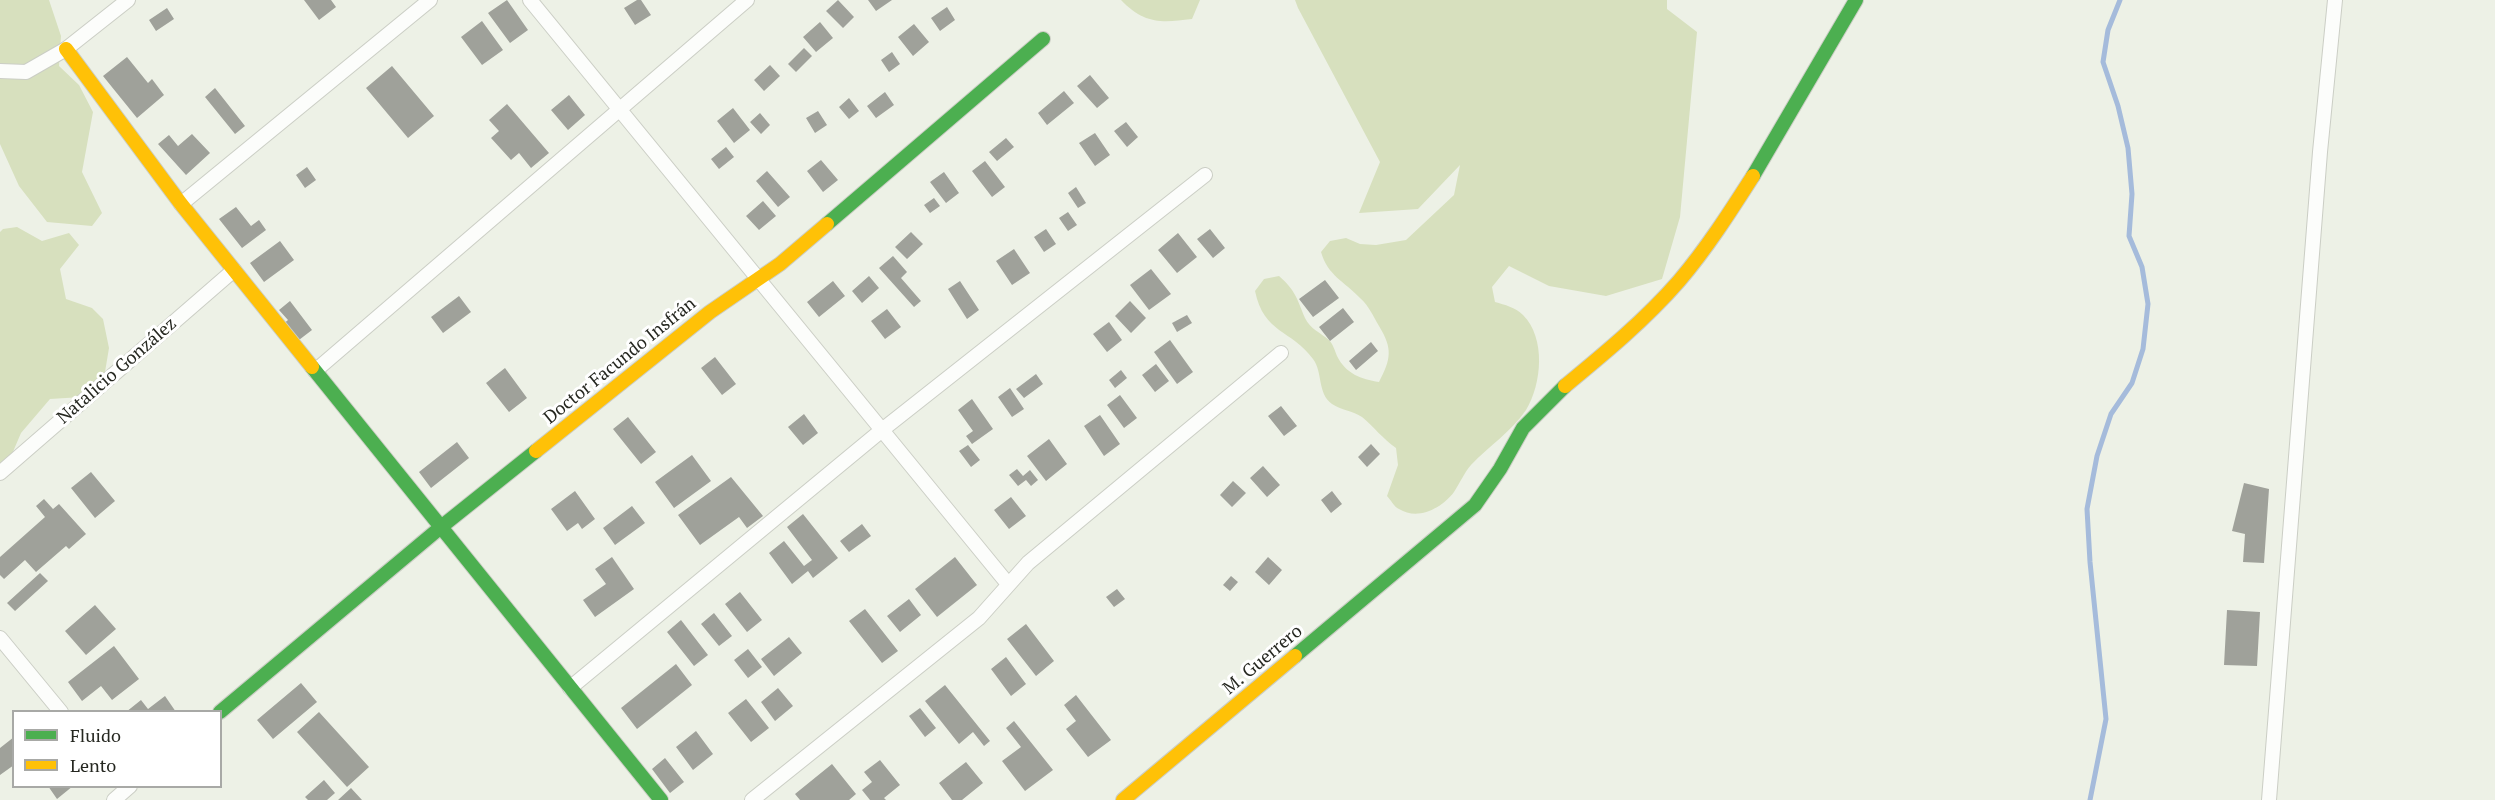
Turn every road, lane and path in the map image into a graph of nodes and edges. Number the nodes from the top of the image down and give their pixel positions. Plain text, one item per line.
1 (128, 0) edge
2 (430, 0) edge
3 (530, 0) edge
4 (747, 0) edge
5 (1856, 0) edge
6 (2335, 0) edge
7 (1043, 39) dead end
8 (66, 49) junction
9 (0, 70) edge
10 (620, 109) junction
11 (1205, 175) dead end
12 (181, 204) junction
13 (234, 270) junction
14 (758, 279) junction
15 (1281, 353) dead end
16 (315, 371) junction
17 (882, 430) junction
18 (0, 473) edge
19 (441, 527) junction
20 (1008, 584) junction
21 (0, 638) edge
22 (570, 688) junction
23 (60, 710) edge
24 (221, 710) edge
25 (129, 791) edge
26 (114, 800) edge
27 (661, 800) edge
28 (752, 800) edge
29 (1123, 800) edge
30 (2269, 800) edge

1 - 8 street
2 - 12 street
3 - 10 street
4 - 10 street
5 - 29 street, M. Guerrero
6 - 30 street
7 - 14 street, Doctor Facundo Insfrán
8 - 9 street
8 - 12 street
10 - 14 street
10 - 16 street
11 - 17 street
12 - 13 street
13 - 16 street
13 - 18 street, Natalicio González
14 - 17 street
14 - 19 street, Doctor Facundo Insfrán
15 - 20 street
16 - 19 street
17 - 20 street
17 - 22 street
19 - 22 street
19 - 24 street, Doctor Facundo Insfrán
20 - 28 street
21 - 23 street
22 - 27 street
25 - 26 street

